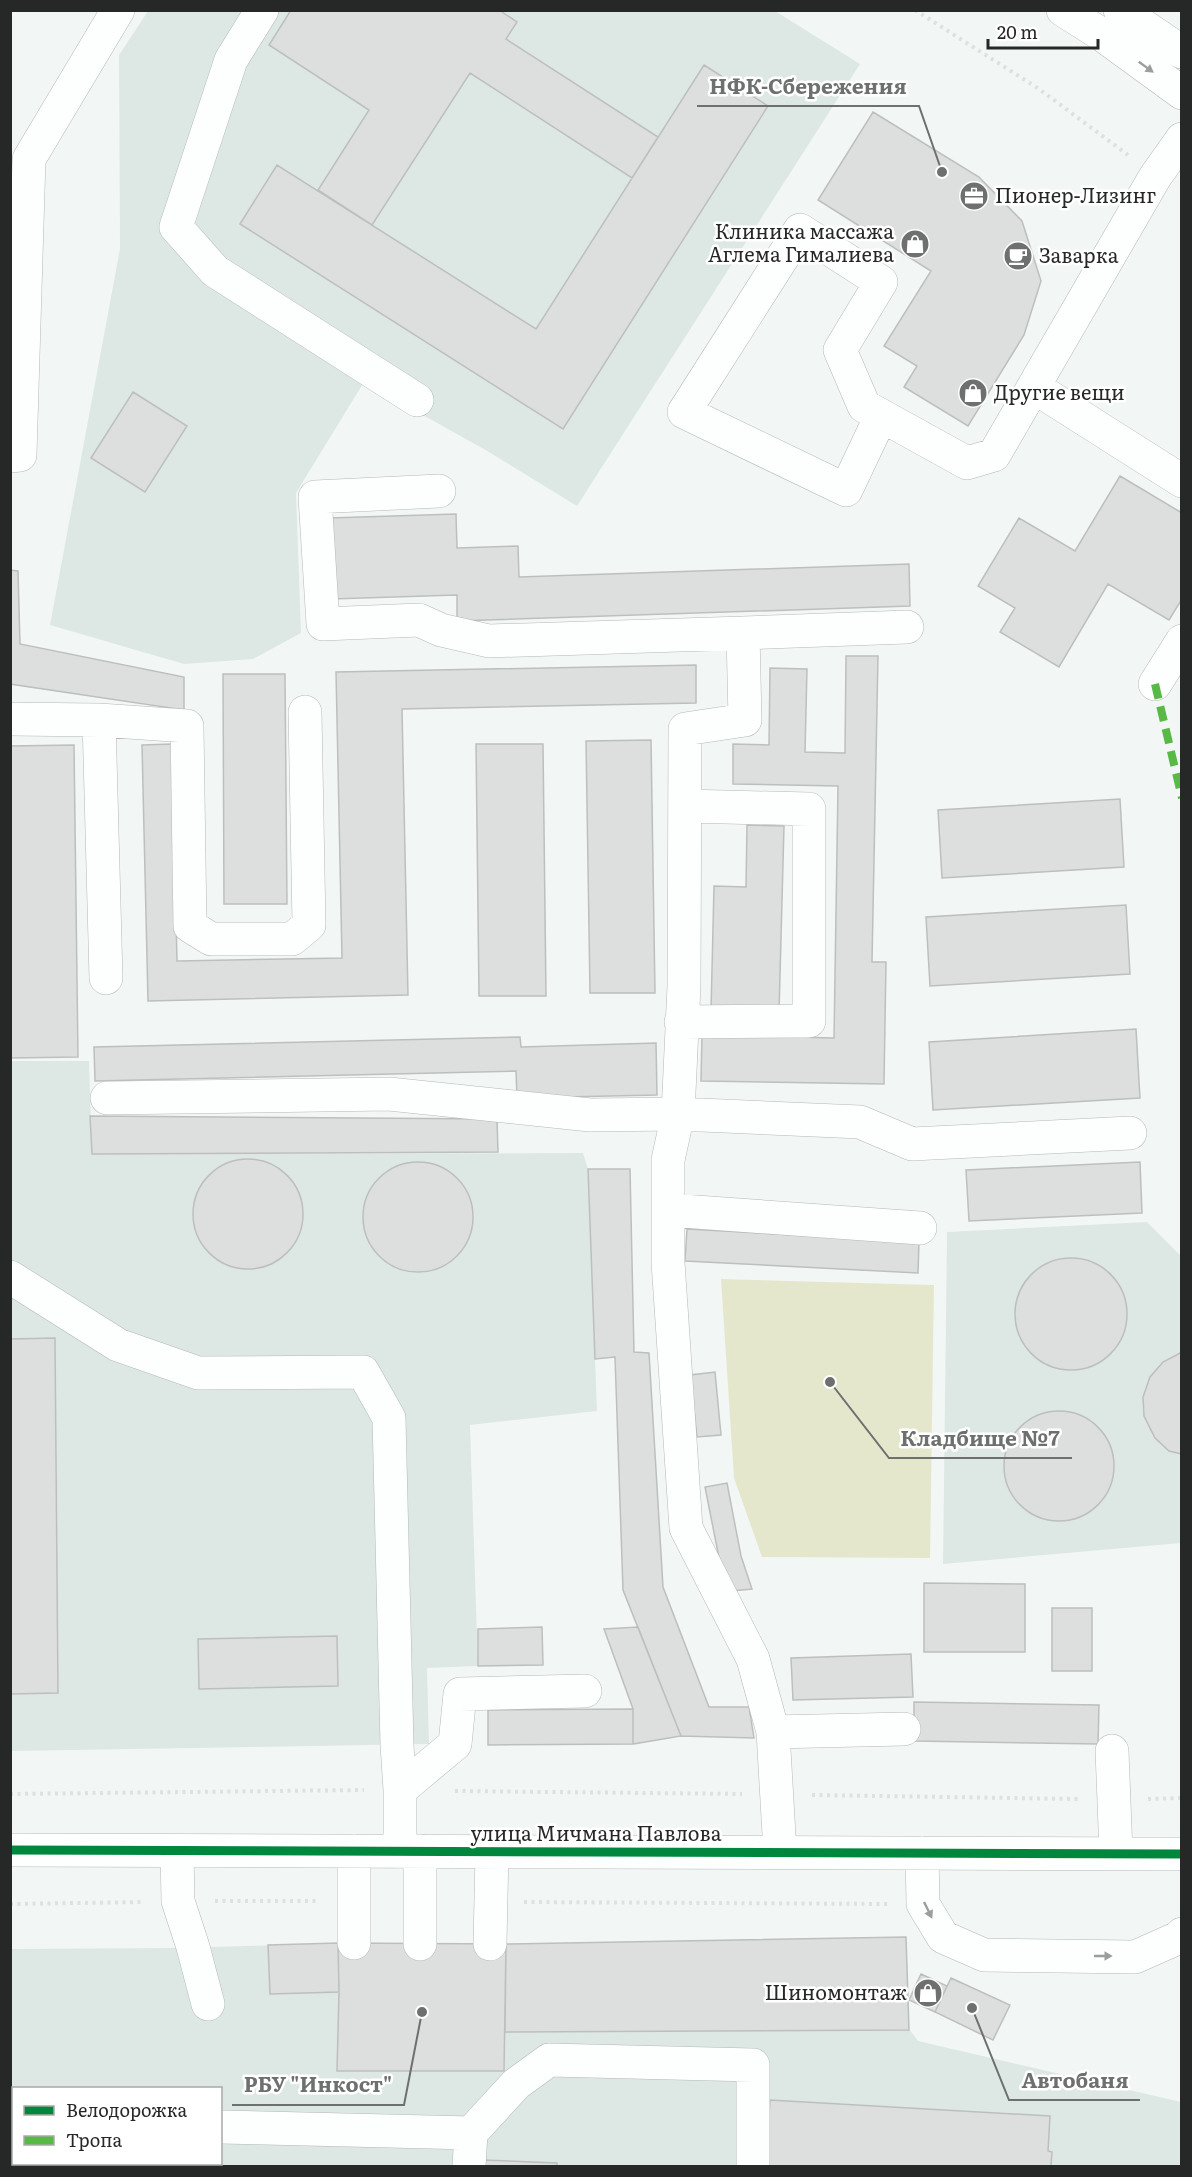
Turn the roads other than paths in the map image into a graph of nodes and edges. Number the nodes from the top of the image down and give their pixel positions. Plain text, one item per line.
1 (118, 10) edge
2 (262, 10) edge
3 (1063, 10) edge
4 (1120, 10) edge
5 (1182, 52) edge
6 (1182, 93) edge
7 (1182, 139) edge
8 (1034, 387) junction
9 (417, 400) dead end
10 (881, 416) junction
11 (10, 456) edge
12 (1182, 480) edge
13 (439, 491) dead end
14 (907, 627) dead end
15 (743, 633) junction
16 (1182, 640) edge
17 (1155, 684) dead end
18 (305, 712) dead end
19 (10, 719) edge
20 (99, 720) junction
21 (685, 806) junction
22 (106, 978) dead end
23 (681, 1022) junction
24 (107, 1098) dead end
25 (678, 1114) junction
26 (1130, 1133) dead end
27 (668, 1210) junction
28 (920, 1228) dead end
29 (10, 1277) edge
30 (585, 1691) dead end
31 (904, 1729) dead end
32 (773, 1732) junction
33 (1112, 1751) dead end
34 (400, 1790) junction
35 (10, 1850) edge
36 (177, 1851) junction
37 (354, 1851) junction
38 (410, 1851) junction
39 (492, 1852) junction
40 (780, 1852) junction
41 (922, 1853) junction
42 (1116, 1854) junction
43 (1182, 1854) edge
44 (1182, 1934) edge
45 (354, 1943) dead end
46 (420, 1944) dead end
47 (490, 1944) dead end
48 (208, 2004) dead end
49 (222, 2127) edge
50 (471, 2133) junction
51 (469, 2166) edge
52 (753, 2166) edge

1 - 11 street
2 - 9 street
3 -> 6 street
4 - 5 street
7 - 8 street
8 - 10 street
8 - 12 street
10 - 10 street
13 - 15 street
14 - 15 street
15 - 21 street
16 - 17 street
18 - 20 street
19 - 20 street
20 - 22 street
21 - 23 street
21 - 23 street
23 - 25 street
24 - 25 street
25 - 26 street
25 - 27 street
27 - 28 street
27 - 32 street
29 - 34 street
30 - 34 street
31 - 32 street
32 - 40 street
33 - 42 street
34 - 38 street
35 - 36 street, улица Мичмана Павлова
36 - 37 street, улица Мичмана Павлова
36 - 48 street
37 - 38 street, улица Мичмана Павлова
37 - 45 street
38 - 39 street, улица Мичмана Павлова
38 - 46 street
39 - 40 street, улица Мичмана Павлова
39 - 47 street
40 - 41 street, улица Мичмана Павлова
41 - 42 street, улица Мичмана Павлова
41 -> 44 street
42 - 43 street, улица Мичмана Павлова
49 - 50 street
50 - 51 street
50 - 52 street

